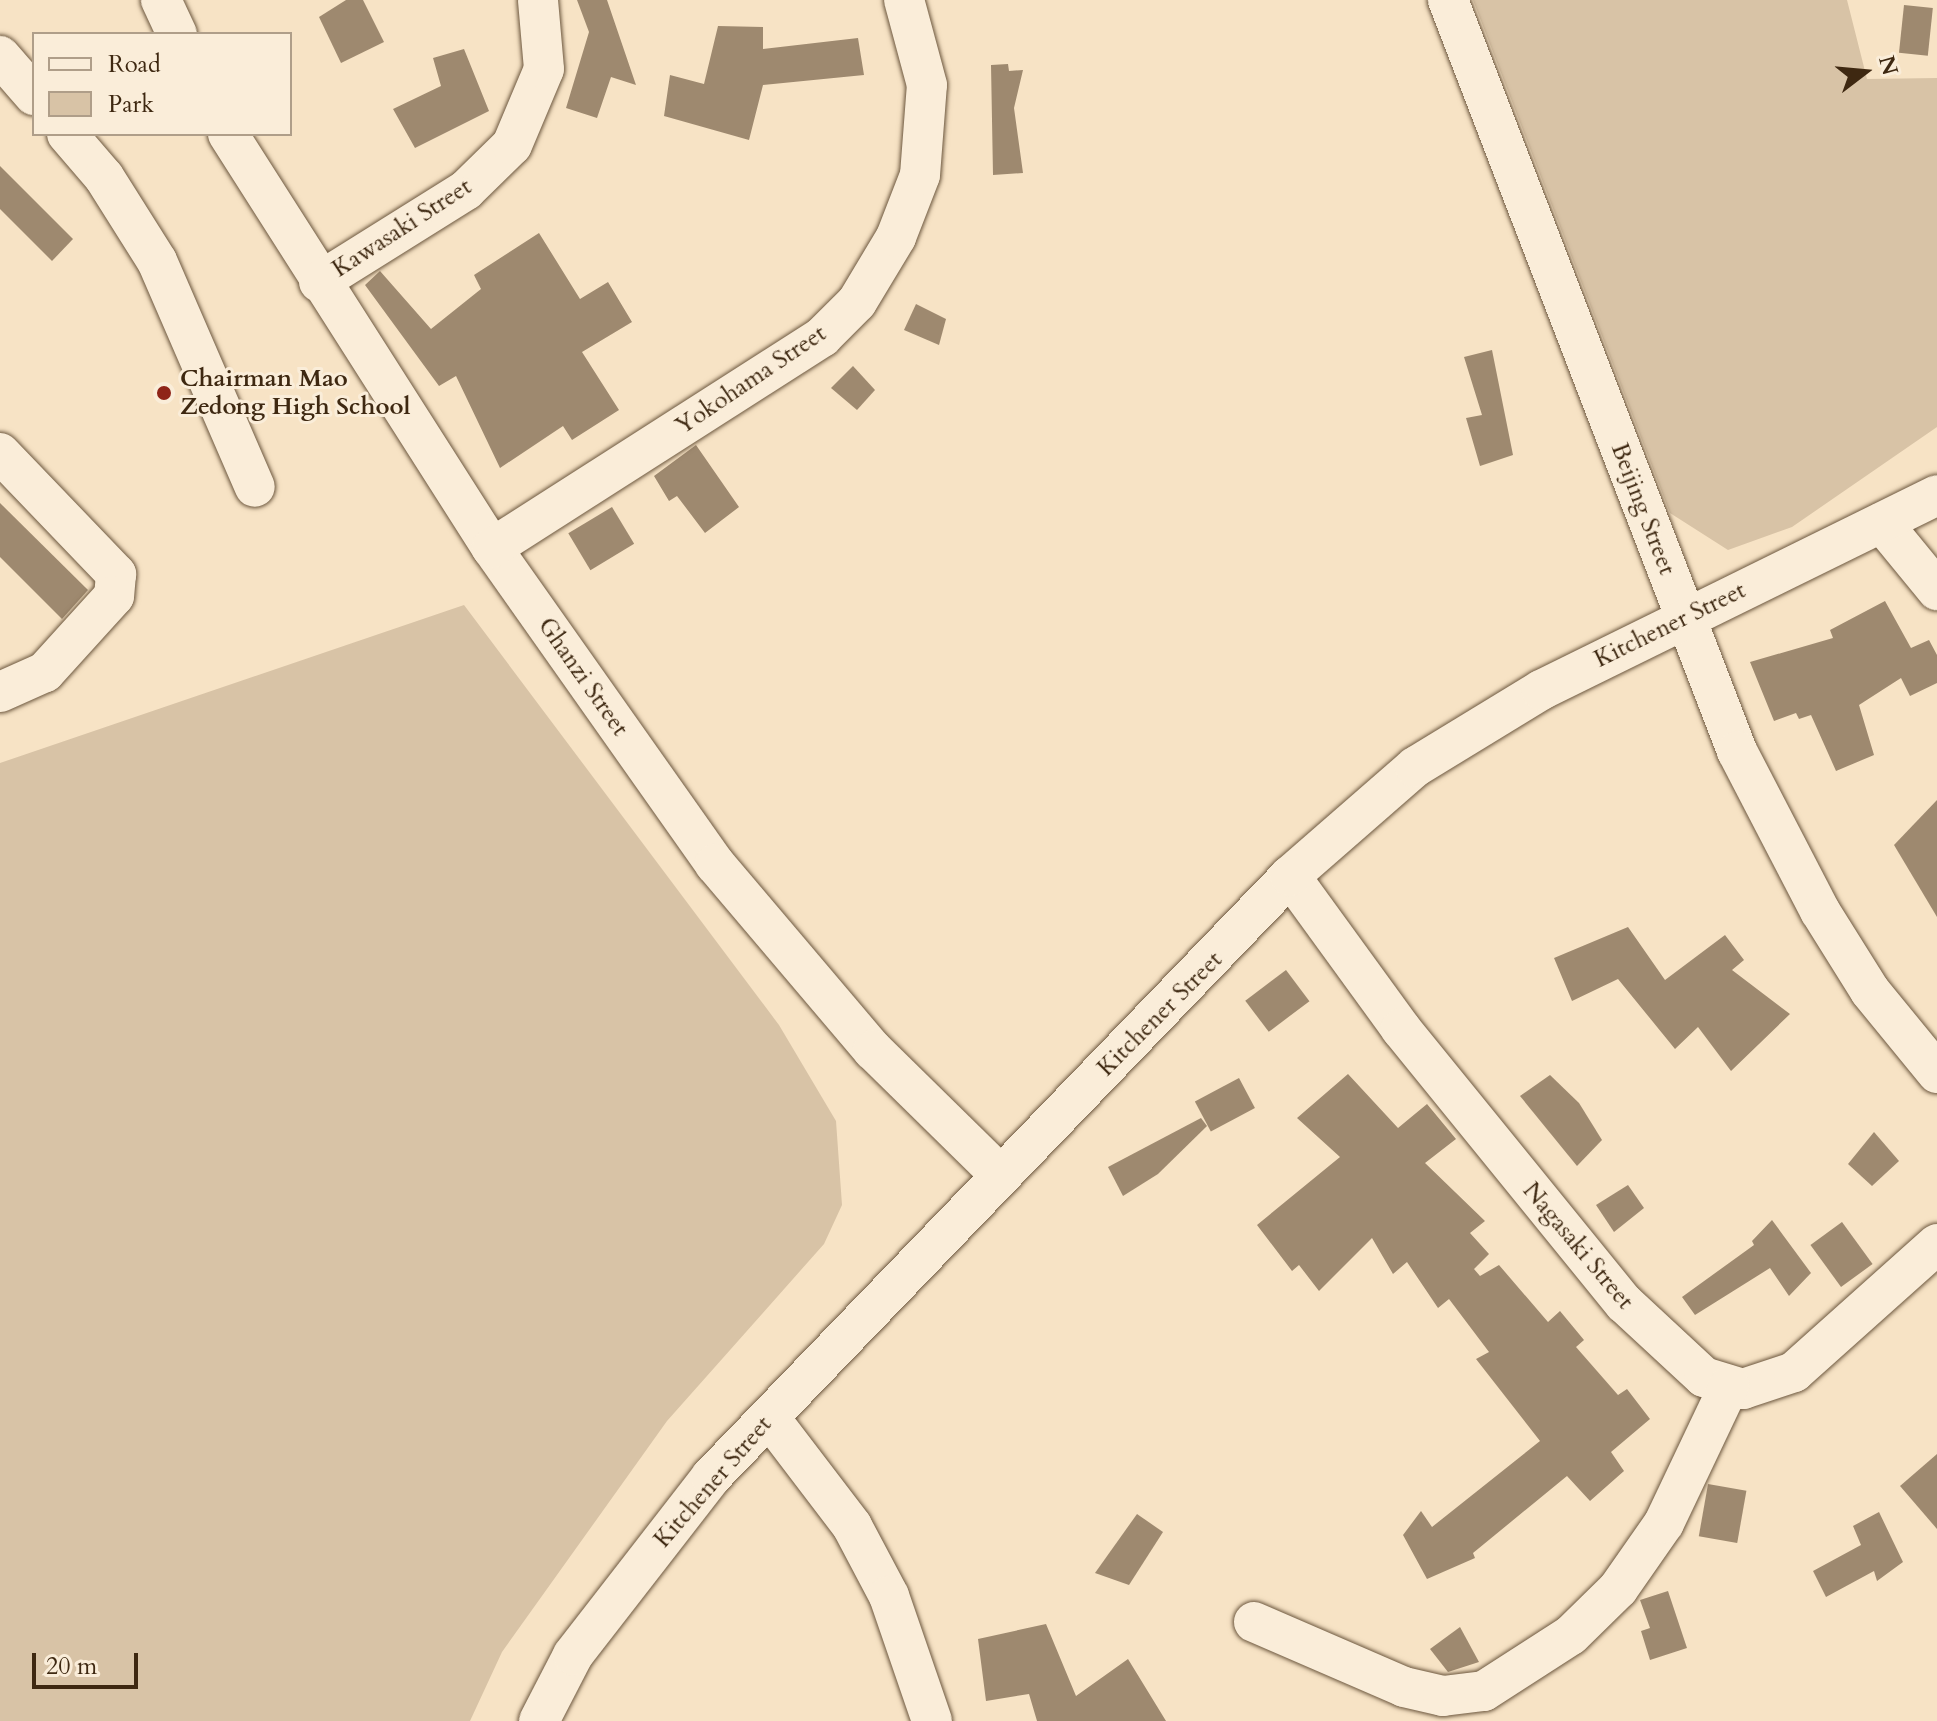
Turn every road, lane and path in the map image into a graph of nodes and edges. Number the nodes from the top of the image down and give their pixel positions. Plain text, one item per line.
1 (161, 0) edge
2 (538, 0) edge
3 (904, 0) edge
4 (1448, 0) edge
5 (176, 32) edge
6 (3, 64) edge
7 (32, 93) edge
8 (74, 136) edge
9 (229, 136) edge
10 (319, 282) junction
11 (0, 453) edge
12 (255, 487) dead end
13 (1937, 495) edge
14 (1882, 523) junction
15 (492, 548) junction
16 (1937, 590) edge
17 (1686, 615) junction
18 (0, 692) edge
19 (1290, 876) junction
20 (1937, 1073) edge
21 (999, 1174) junction
22 (1937, 1244) edge
23 (1729, 1386) junction
24 (769, 1417) junction
25 (1254, 1622) dead end
26 (539, 1721) edge
27 (932, 1721) edge

1 - 5 street
2 - 10 street, Kawasaki Street
3 - 15 street, Yokohama Street
4 - 17 street, Beijing Street
6 - 7 street
8 - 12 street
9 - 10 street, Ghanzi Street
10 - 15 street, Ghanzi Street
11 - 18 street
13 - 14 street, Kitchener Street
14 - 16 street
14 - 17 street, Kitchener Street
15 - 21 street, Ghanzi Street
17 - 19 street, Kitchener Street
17 - 20 street, Beijing Street
19 - 21 street, Kitchener Street
19 - 23 street, Nagasaki Street
21 - 24 street, Kitchener Street
22 - 23 street, Nagasaki Street
23 - 25 street
24 - 26 street, Kitchener Street
24 - 27 street

